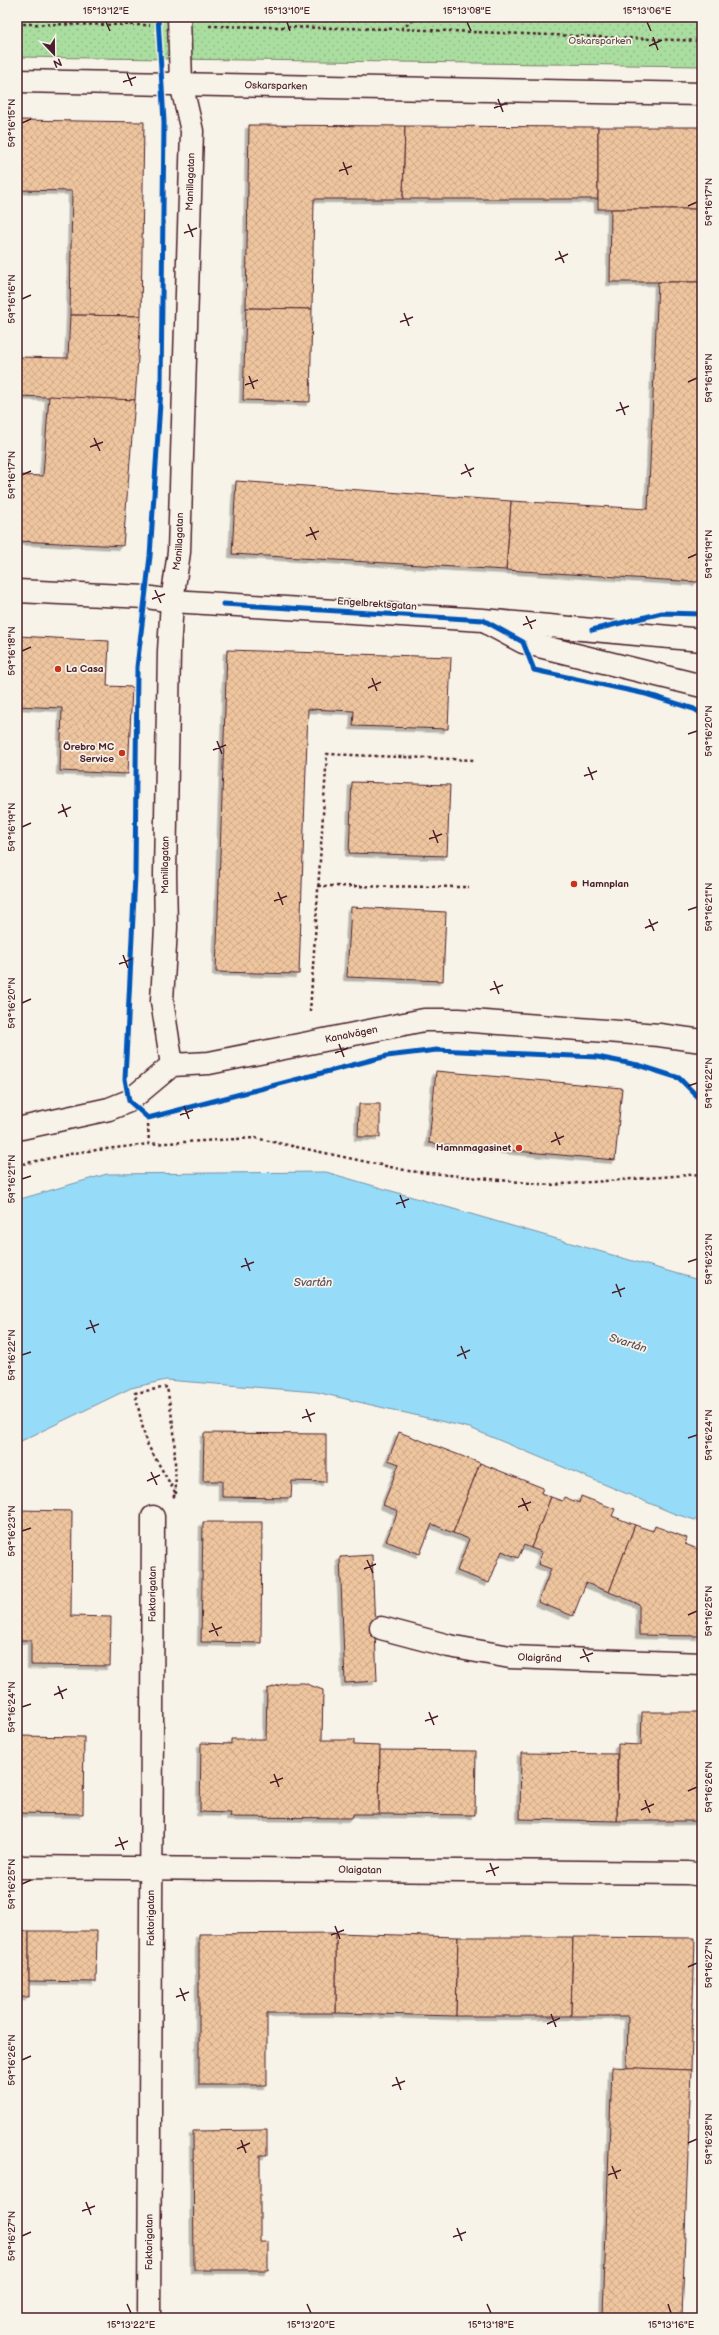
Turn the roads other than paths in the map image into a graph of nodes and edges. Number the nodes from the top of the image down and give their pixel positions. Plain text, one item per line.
1 (179, 21) edge
2 (17, 81) edge
3 (181, 83) junction
4 (702, 94) edge
5 (17, 591) edge
6 (172, 601) junction
7 (483, 620) junction
8 (702, 640) edge
9 (702, 686) edge
10 (702, 1041) edge
11 (172, 1065) junction
12 (17, 1129) edge
13 (153, 1517) road end
14 (381, 1628) dead end
15 (702, 1664) edge
16 (17, 1867) edge
17 (153, 1869) junction
18 (702, 1875) edge
19 (149, 2318) edge

1 - 3 street, Manillagatan
2 - 3 street, Oskarsparken
3 - 4 street, Oskarsparken
3 - 6 street, Manillagatan
5 - 6 street, Engelbrektsgatan
6 - 7 street, Engelbrektsgatan
6 - 11 street, Manillagatan
7 - 8 street, Engelbrektsgatan
7 - 9 street, Engelbrektsgatan
10 - 11 street, Kanalvägen
11 - 12 street
13 - 17 street, Faktorigatan
14 - 15 street, Olaigränd
16 - 17 street, Olaigatan
17 - 18 street, Olaigatan
17 - 19 street, Faktorigatan

